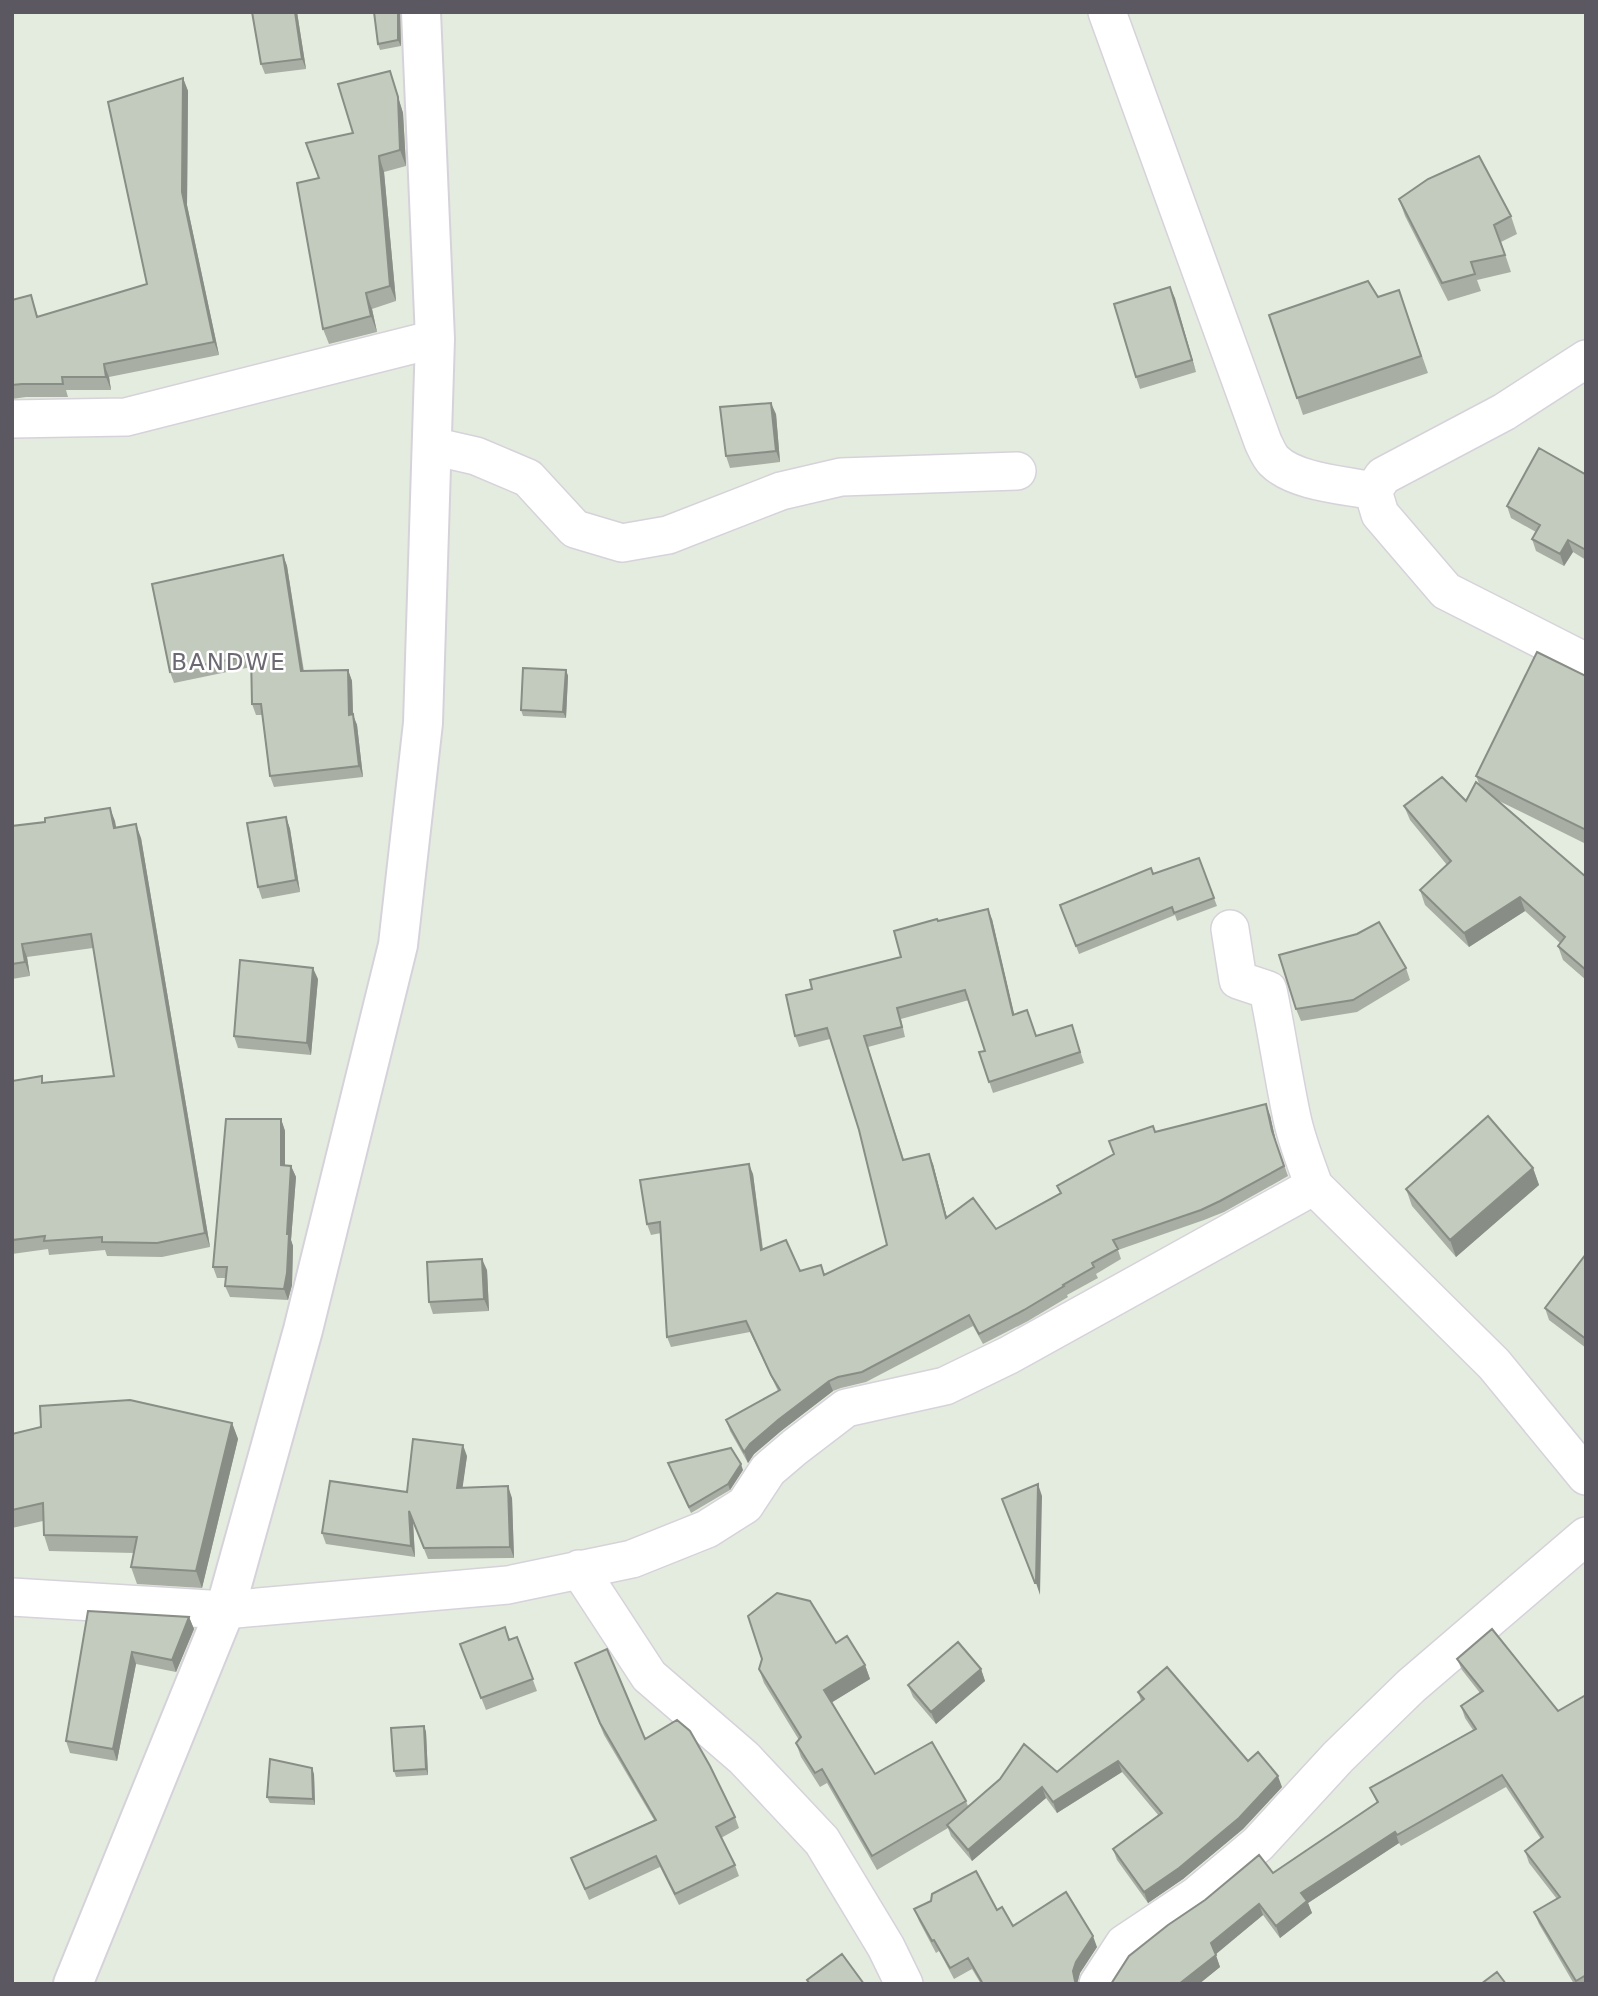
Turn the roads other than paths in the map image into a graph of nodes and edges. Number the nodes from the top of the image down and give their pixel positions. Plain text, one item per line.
1 (421, 12) edge
2 (1107, 12) edge
3 (435, 339) junction
4 (1586, 359) edge
5 (12, 419) edge
6 (432, 446) junction
7 (1017, 471) dead end
8 (1373, 491) junction
9 (1586, 662) edge
10 (1230, 929) dead end
11 (1314, 1186) junction
12 (1586, 1476) edge
13 (1586, 1536) edge
14 (579, 1569) junction
15 (12, 1597) edge
16 (225, 1610) junction
17 (73, 1984) edge
18 (904, 1984) edge
19 (1098, 1984) edge

1 - 3 street
2 - 8 street
3 - 5 street
3 - 6 street
4 - 8 street
6 - 7 street
6 - 16 street
8 - 9 street
10 - 11 street
11 - 12 street
11 - 14 street
13 - 19 street
14 - 16 street
14 - 18 street
15 - 16 street
16 - 17 street

